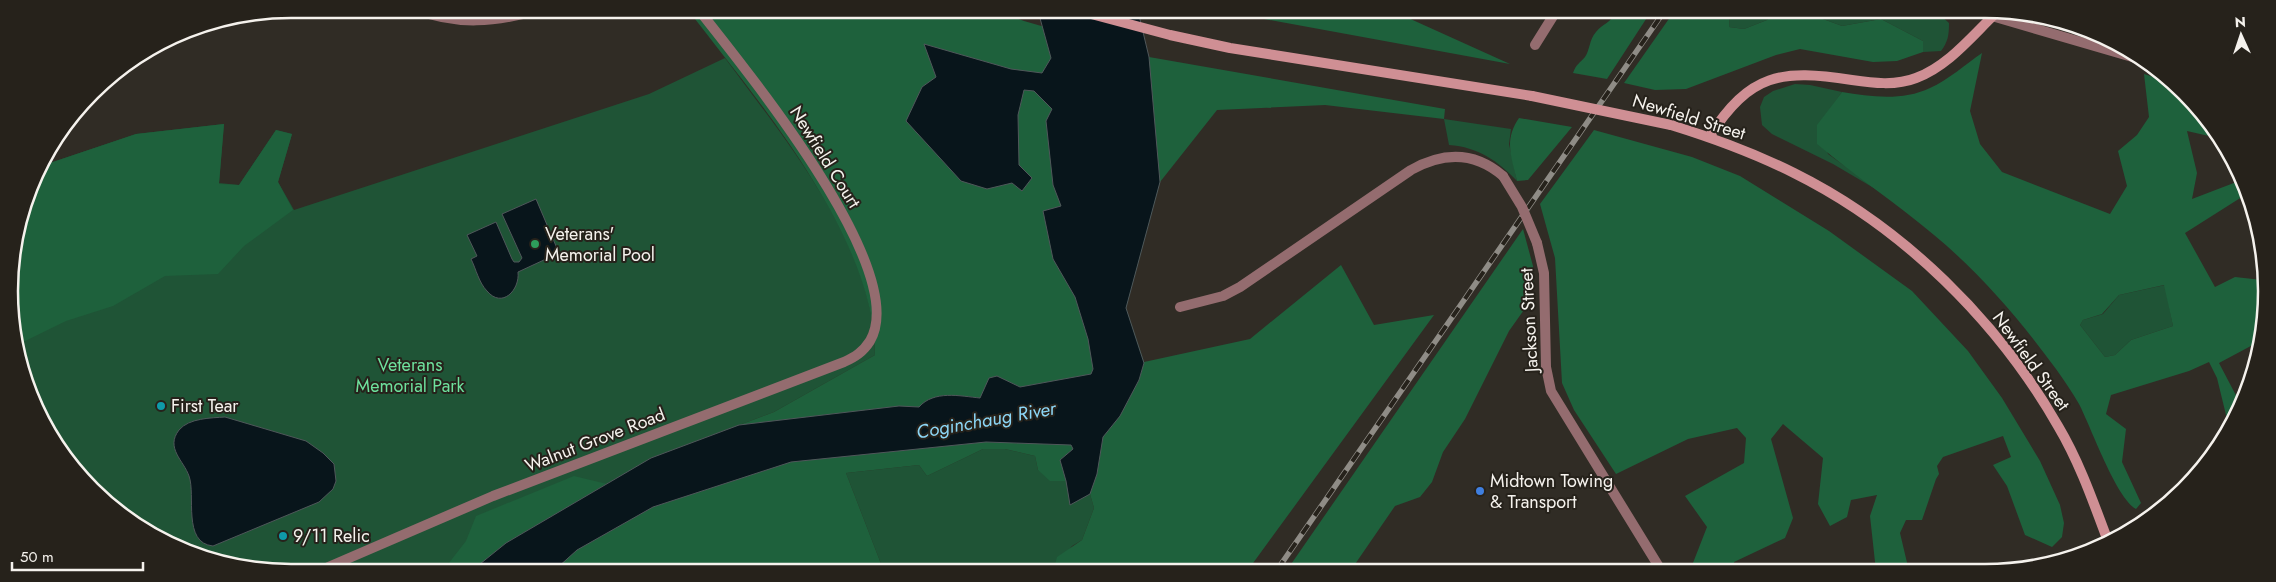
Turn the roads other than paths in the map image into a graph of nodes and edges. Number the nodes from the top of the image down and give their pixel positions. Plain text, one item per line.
1 (449, 18) edge
2 (505, 18) edge
3 (705, 18) edge
4 (1106, 18) edge
5 (1552, 18) edge
6 (1988, 18) edge
7 (2001, 18) edge
8 (1535, 45) dead end
9 (2121, 54) edge
10 (1709, 137) junction
11 (1180, 307) dead end
12 (871, 340) joint
13 (2106, 536) edge
14 (335, 564) edge
15 (1657, 564) edge

1 - 2 street
3 - 12 street, Newfield Court
4 - 10 main road, Newfield Street, bridge
5 - 8 street
6 - 10 main road
7 - 9 street
10 - 13 main road, Newfield Street
11 - 15 street, Jackson Street, bridge
12 - 14 street, Walnut Grove Road

